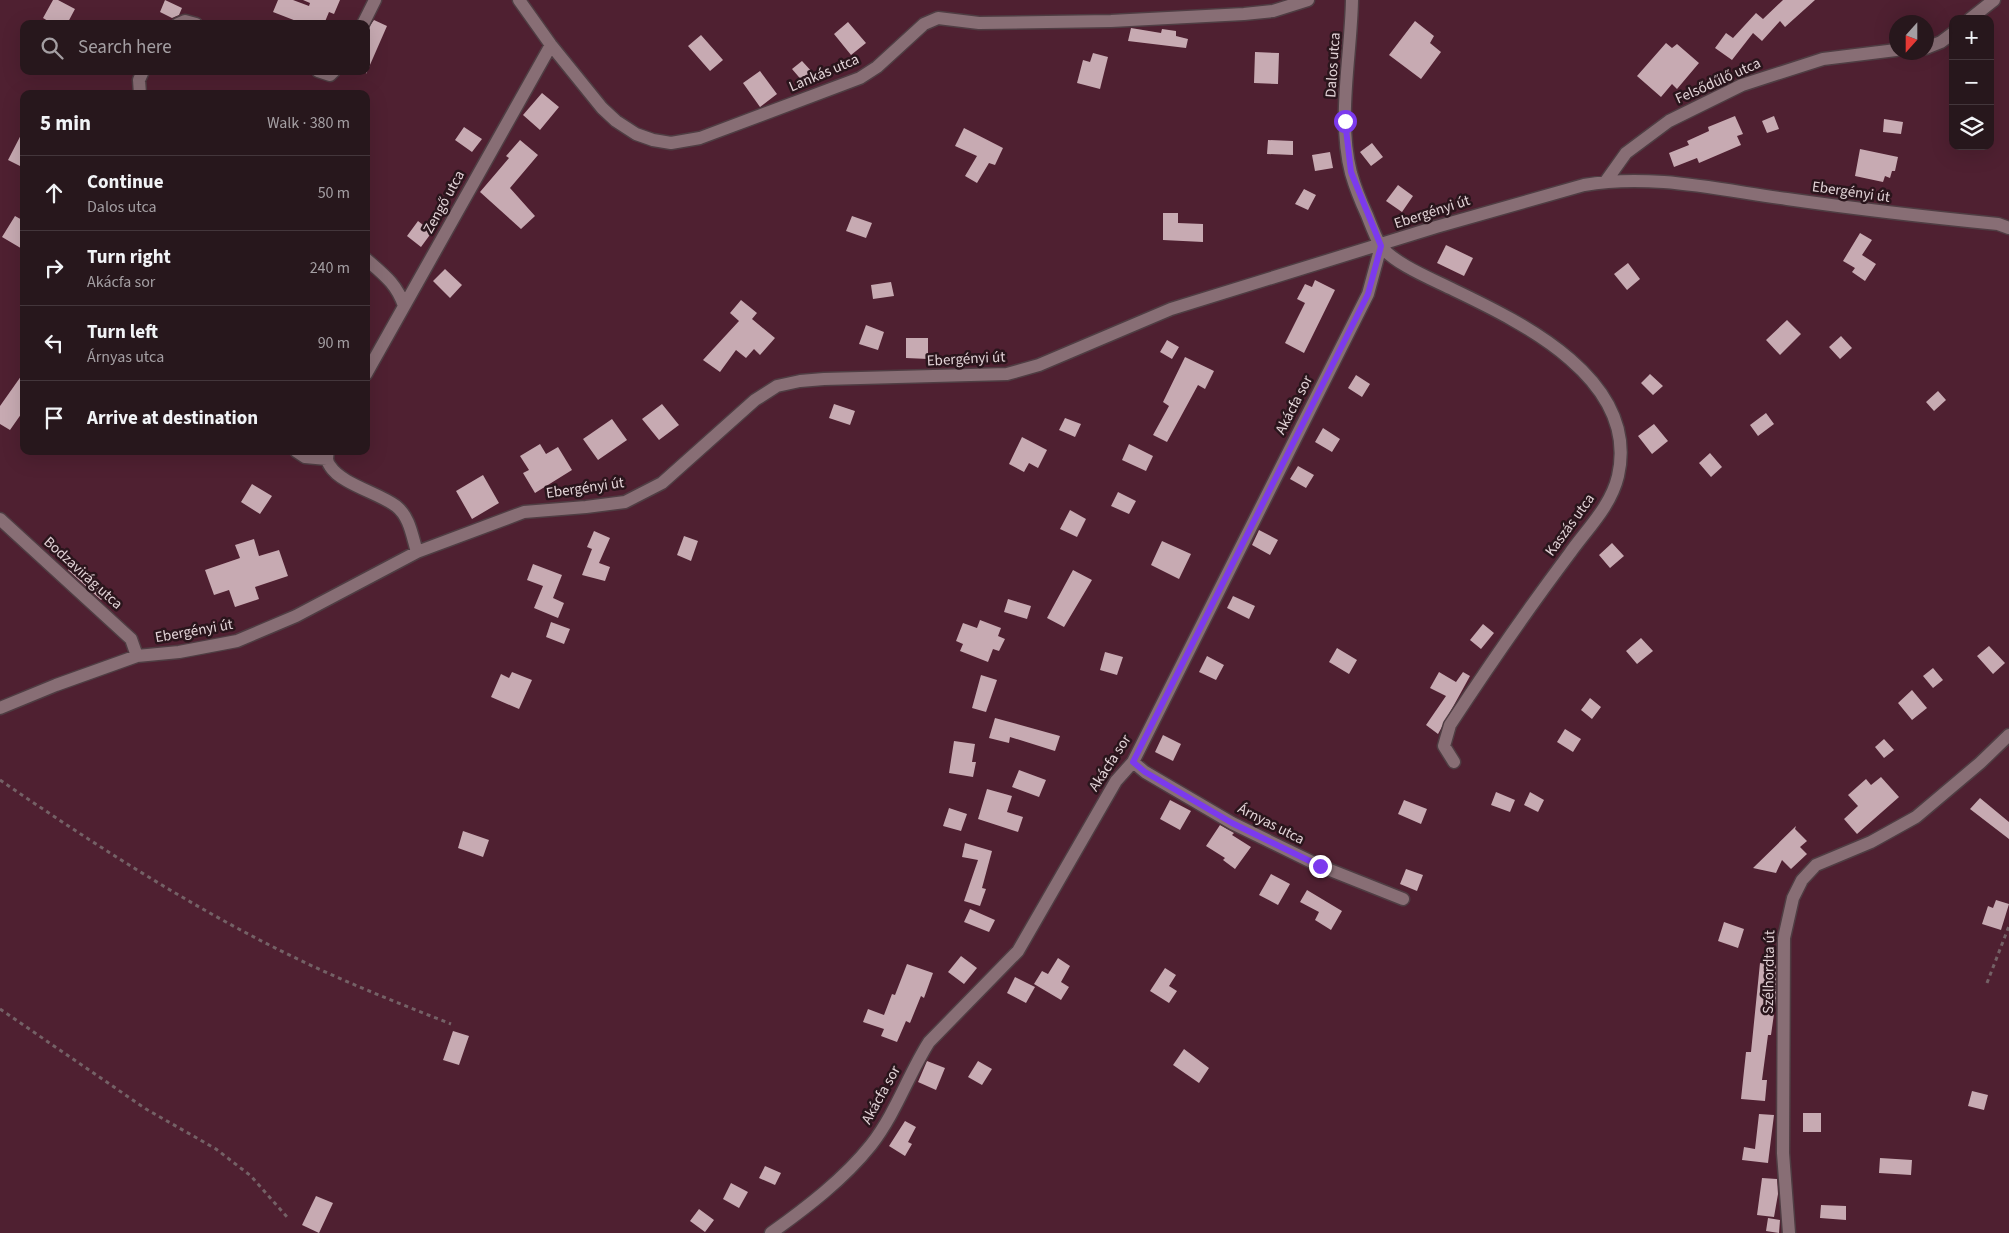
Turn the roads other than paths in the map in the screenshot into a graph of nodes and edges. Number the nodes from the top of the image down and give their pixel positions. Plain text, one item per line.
1 (375, 0) edge
2 (519, 0) edge
3 (1308, 0) edge
4 (1352, 0) edge
5 (1994, 0) edge
6 (1975, 15) edge
7 (365, 20) edge
8 (1949, 36) edge
9 (551, 45) junction
10 (1934, 45) edge
11 (1889, 51) edge
12 (141, 75) edge
13 (140, 90) edge
14 (1606, 181) junction
15 (2009, 228) edge
16 (1381, 246) junction
17 (370, 263) edge
18 (404, 306) junction
19 (370, 367) edge
20 (302, 455) edge
21 (327, 455) edge
22 (0, 519) edge
23 (417, 552) junction
24 (137, 656) junction
25 (0, 708) edge
26 (2009, 735) edge
27 (1133, 762) junction
28 (1454, 762) dead end
29 (1403, 899) dead end
30 (771, 1233) edge
31 (1789, 1233) edge

1 - 7 street
2 - 9 street, Lankás utca
3 - 9 street, Lankás utca
4 - 16 street, Dalos utca
5 - 6 street
8 - 10 street
9 - 18 street, Zengő utca
11 - 14 street, Felsődűlő utca
12 - 13 street
14 - 15 street, Ebergényi út
14 - 16 street, Ebergényi út
16 - 23 street, Ebergényi út
16 - 27 street, Akácfa sor
16 - 28 street, Kaszás utca
17 - 18 street
18 - 19 street, Zengő utca
20 - 21 street
21 - 23 street
22 - 24 street, Bodzavirág utca
23 - 24 street, Ebergényi út
24 - 25 street, Ebergényi út
26 - 31 street, Szélhordta út
27 - 29 street, Árnyas utca
27 - 30 street, Akácfa sor

